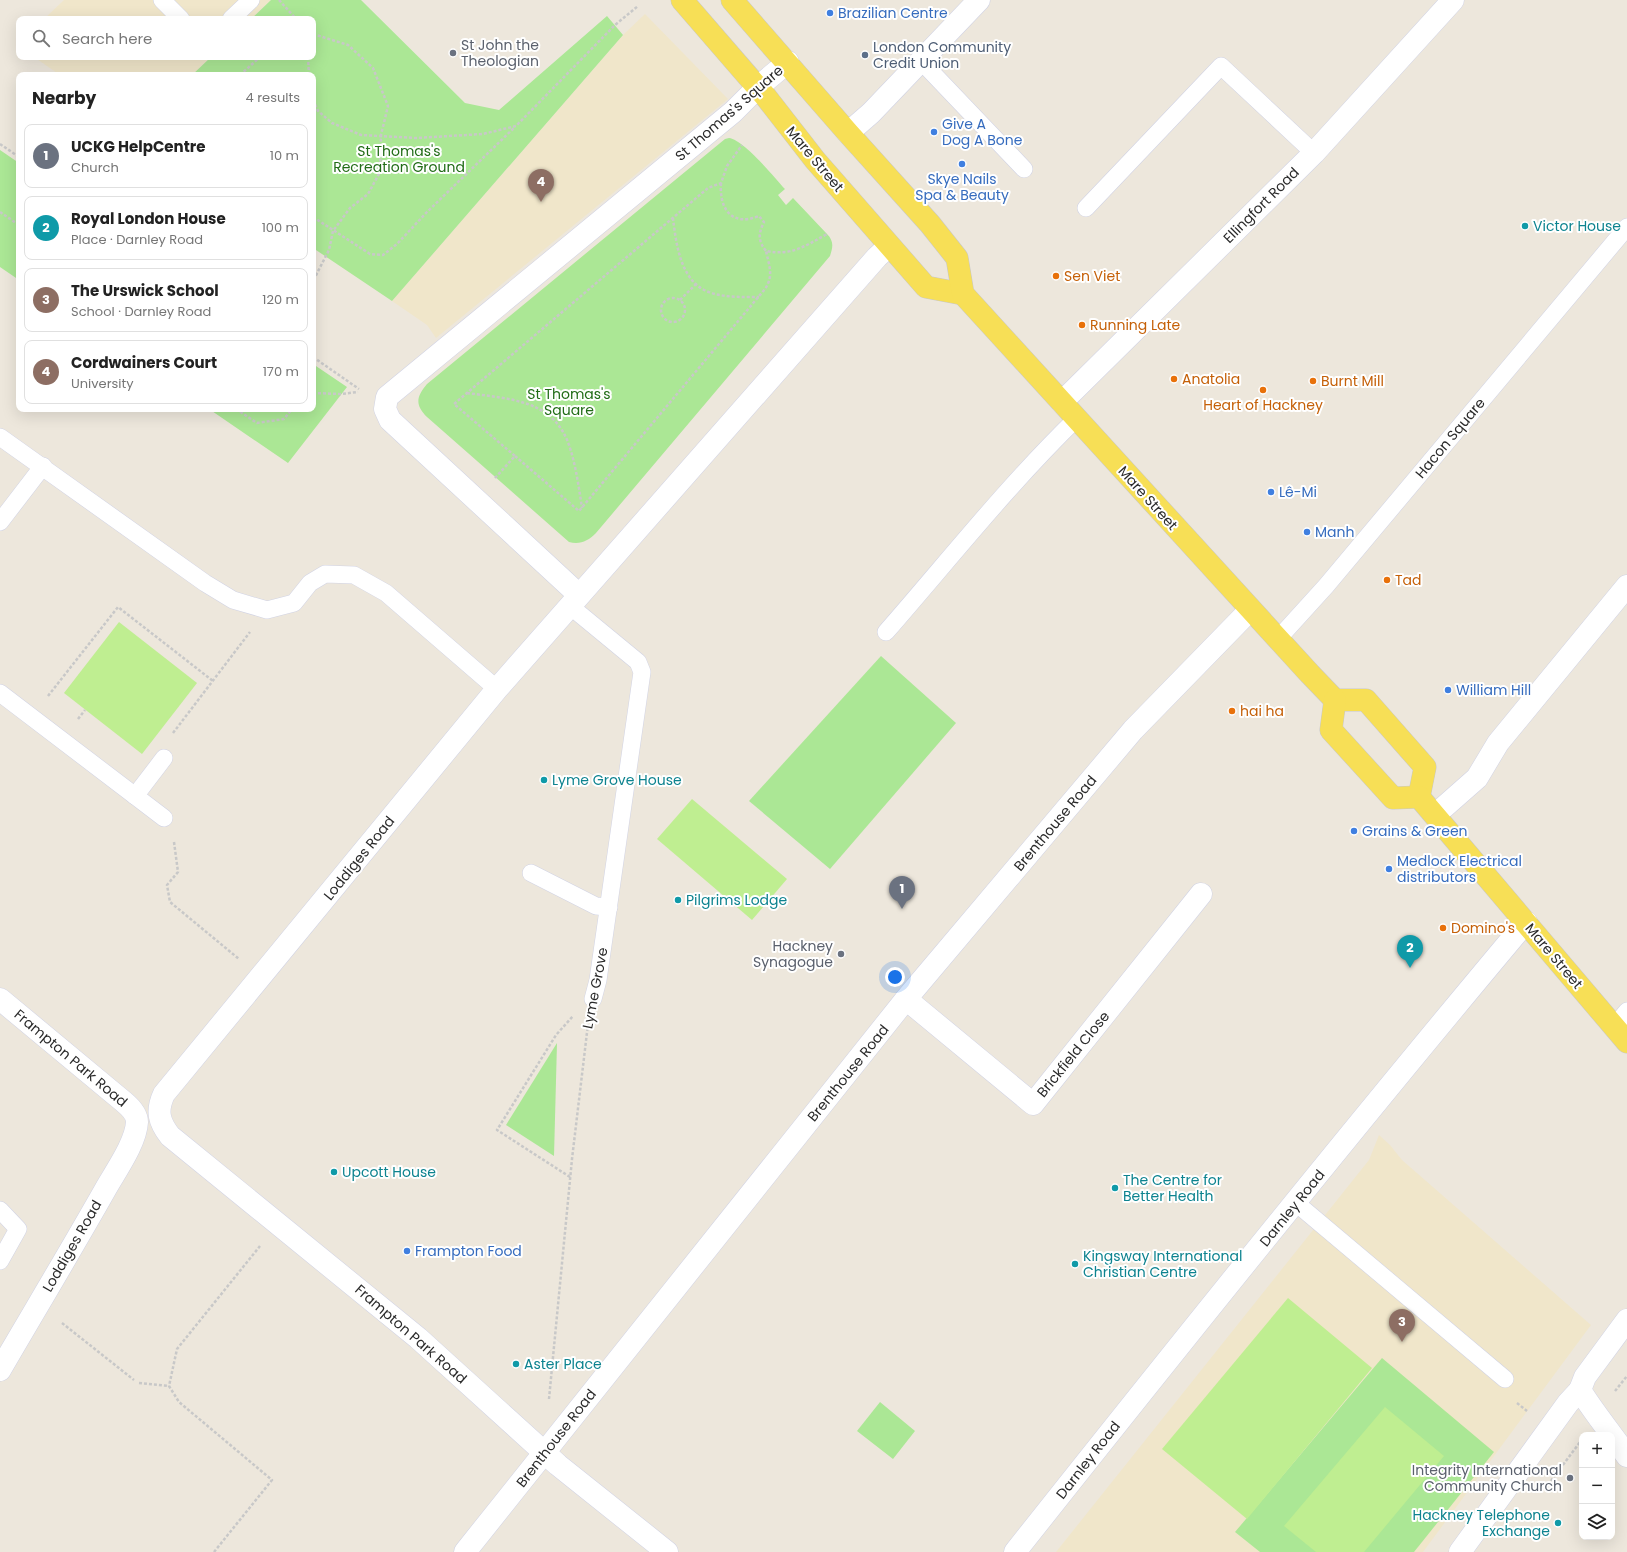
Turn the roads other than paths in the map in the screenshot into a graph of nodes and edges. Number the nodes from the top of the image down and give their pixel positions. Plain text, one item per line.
1 (162, 0) edge
2 (252, 0) edge
3 (682, 0) edge
4 (732, 0) edge
5 (979, 0) edge
6 (1453, 0) edge
7 (179, 16) edge
8 (234, 16) edge
9 (921, 61) junction
10 (788, 62) junction
11 (758, 87) junction
12 (848, 134) junction
13 (1314, 153) junction
14 (1024, 169) dead end
15 (1086, 208) dead end
16 (1625, 233) edge
17 (889, 246) junction
18 (963, 294) junction
19 (1062, 402) junction
20 (1076, 418) junction
21 (0, 437) edge
22 (43, 466) junction
23 (0, 522) edge
24 (1627, 586) edge
25 (574, 600) junction
26 (1250, 610) junction
27 (886, 632) dead end
28 (1277, 640) junction
29 (498, 689) junction
30 (0, 693) edge
31 (1335, 700) junction
32 (164, 758) road end
33 (135, 796) junction
34 (1419, 797) junction
35 (1435, 815) junction
36 (164, 818) road end
37 (531, 873) dead end
38 (1201, 894) dead end
39 (609, 907) junction
40 (1526, 922) junction
41 (592, 998) road end
42 (0, 999) edge
43 (906, 999) junction
44 (1623, 1027) edge
45 (159, 1115) joint
46 (137, 1120) joint
47 (1296, 1202) junction
48 (0, 1210) edge
49 (0, 1261) edge
50 (1627, 1320) edge
51 (0, 1370) edge
52 (1505, 1379) dead end
53 (1580, 1390) junction
54 (544, 1452) junction
55 (1627, 1456) edge
56 (465, 1552) edge
57 (667, 1552) edge
58 (1015, 1552) edge
59 (1460, 1552) edge

1 - 7 lane
2 - 8 lane
3 - 11 main road, Mare Street
4 - 10 main road
5 - 9 street
6 - 13 street, Ellingfort Road
9 - 12 street
9 - 14 lane
10 - 11 street, St Thomas's Square
10 - 12 main road
11 - 17 main road, Mare Street
11 - 25 street, St Thomas's Square
12 - 18 main road
13 - 15 lane
13 - 19 street, Ellingfort Road
16 - 28 lane, Hacon Square
17 - 18 main road, Mare Street
17 - 25 street
18 - 19 main road, Mare Street
19 - 20 main road, Mare Street
20 - 26 main road, Mare Street
20 - 27 lane
21 - 22 lane
22 - 23 lane
22 - 29 lane
24 - 35 street
25 - 29 street, Loddiges Road
25 - 39 lane, Lyme Grove
26 - 28 main road, Mare Street
26 - 43 street, Brenthouse Road
28 - 31 main road, Mare Street
29 - 45 street, Loddiges Road
30 - 33 lane
31 - 34 main road
31 - 34 main road
32 - 33 lane
33 - 36 lane
34 - 35 main road, Mare Street
35 - 40 main road, Mare Street
37 - 39 lane
38 - 43 street, Brickfield Close
39 - 41 lane, Lyme Grove
40 - 44 main road, Mare Street
40 - 47 street, Darnley Road
42 - 46 street, Frampton Park Road
43 - 54 street, Brenthouse Road
45 - 54 street, Frampton Park Road
46 - 51 street, Loddiges Road
47 - 52 lane
47 - 58 street, Darnley Road
48 - 49 lane
50 - 53 street
53 - 55 street
53 - 59 street
54 - 56 street, Brenthouse Road
54 - 57 street, Frampton Park Road

